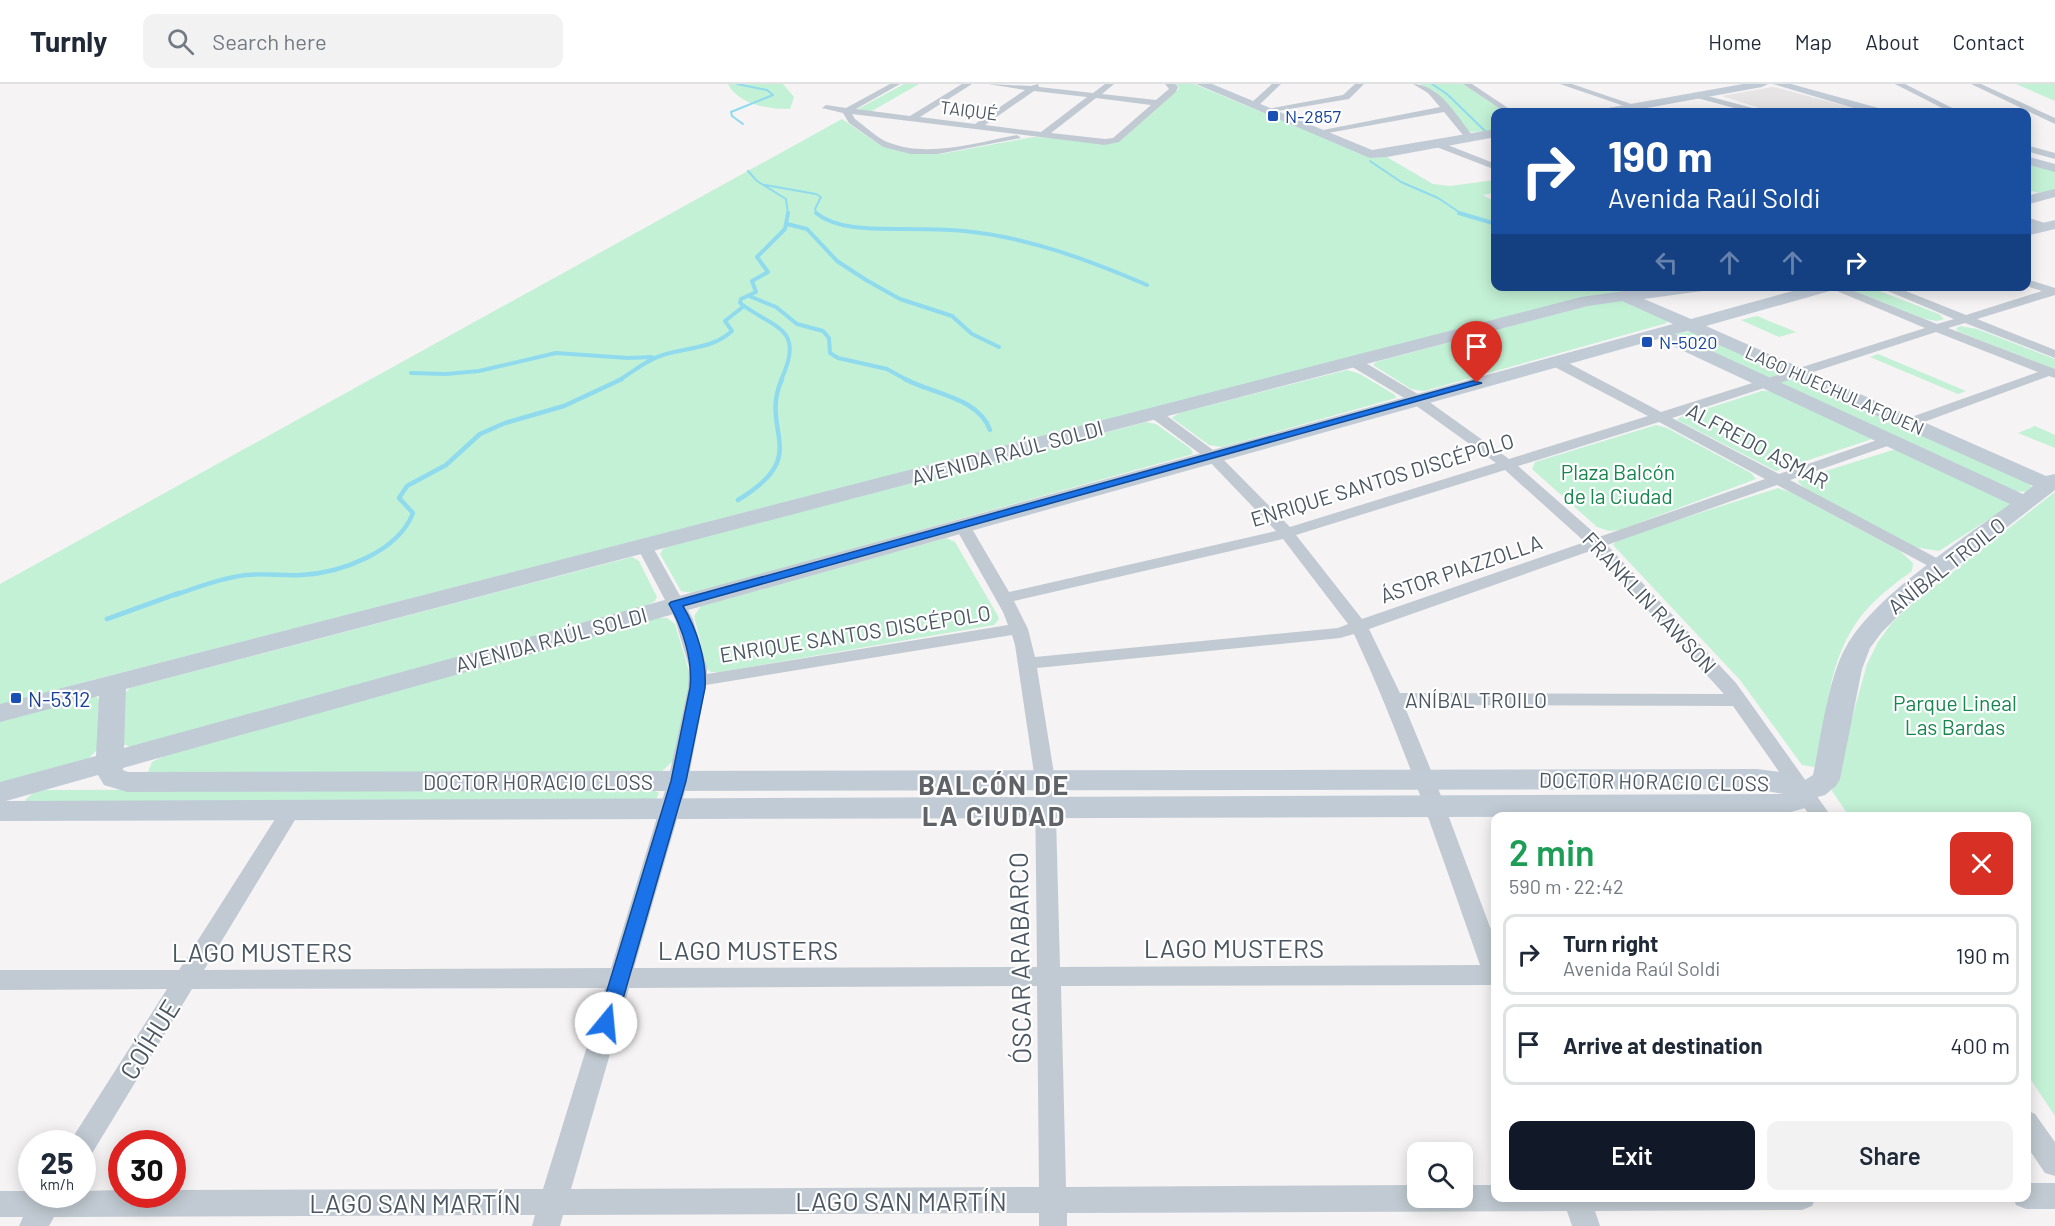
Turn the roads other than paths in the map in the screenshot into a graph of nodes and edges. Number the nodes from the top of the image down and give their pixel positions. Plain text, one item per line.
1 (896, 84) edge
2 (968, 84) edge
3 (992, 84) edge
4 (1110, 84) edge
5 (1206, 84) edge
6 (1277, 84) edge
7 (1360, 84) edge
8 (1417, 84) edge
9 (1467, 84) edge
10 (1564, 84) edge
11 (1587, 84) edge
12 (1762, 84) edge
13 (1779, 84) edge
14 (1815, 84) edge
15 (1899, 84) edge
16 (1975, 84) edge
17 (1036, 86) edge
18 (1172, 86) edge
19 (1095, 96) junction
20 (1700, 96) junction
21 (843, 99) dead end
22 (1327, 100) junction
23 (1158, 103) junction
24 (1650, 105) junction
25 (1854, 106) junction
26 (1636, 107) junction
27 (1260, 108) junction
28 (1348, 108) dead end
29 (1504, 108) edge
30 (1630, 108) edge
31 (1743, 108) edge
32 (1862, 108) edge
33 (1948, 108) edge
34 (2027, 108) edge
35 (1445, 109) junction
36 (2031, 110) edge
37 (846, 111) junction
38 (1359, 112) dead end
39 (910, 119) junction
40 (1381, 120) junction
41 (2055, 121) edge
42 (976, 127) junction
43 (1317, 132) junction
44 (1491, 134) edge
45 (1038, 135) junction
46 (1470, 138) junction
47 (1437, 144) junction
48 (2031, 149) edge
49 (2031, 160) edge
50 (2054, 160) edge
51 (1491, 165) edge
52 (2031, 284) edge
53 (1658, 291) edge
54 (1815, 291) edge
55 (1840, 291) edge
56 (1894, 291) edge
57 (2054, 292) edge
58 (1623, 295) junction
59 (1964, 319) junction
60 (1690, 325) junction
61 (1936, 328) junction
62 (1658, 333) junction
63 (2055, 354) edge
64 (1354, 362) junction
65 (1554, 362) junction
66 (2052, 373) edge
67 (1799, 374) junction
68 (1769, 384) junction
69 (1416, 399) junction
70 (1154, 413) junction
71 (1660, 417) junction
72 (1908, 423) junction
73 (1891, 440) junction
74 (1212, 456) junction
75 (1508, 465) junction
76 (1778, 480) junction
77 (2051, 483) edge
78 (2026, 503) junction
79 (962, 525) junction
80 (1287, 533) junction
81 (1597, 544) junction
82 (644, 545) junction
83 (1942, 567) junction
84 (1004, 598) junction
85 (676, 604) junction
86 (1359, 627) junction
87 (1019, 629) junction
88 (1028, 663) junction
89 (698, 681) junction
90 (113, 683) junction
91 (1392, 699) junction
92 (1739, 700) junction
93 (0, 713) edge
94 (109, 761) junction
95 (1425, 780) junction
96 (678, 781) junction
97 (1804, 791) junction
98 (0, 792) edge
99 (1045, 794) junction
100 (1434, 807) junction
101 (670, 809) junction
102 (291, 810) junction
103 (0, 811) edge
104 (1818, 812) edge
105 (1491, 964) edge
106 (1491, 975) edge
107 (1048, 976) junction
108 (620, 978) junction
109 (186, 979) junction
110 (0, 980) edge
111 (2031, 1129) edge
112 (92, 1130) edge
113 (2055, 1164) edge
114 (2031, 1196) edge
115 (2055, 1196) edge
116 (1491, 1200) edge
117 (1578, 1202) edge
118 (0, 1204) edge
119 (18, 1206) edge
120 (44, 1208) edge
121 (1053, 1213) edge
122 (549, 1214) edge
123 (1586, 1226) edge

1 - 37 street
2 - 39 street
3 - 17 street
4 - 19 street
5 - 27 street
6 - 27 street
7 - 22 street
8 - 35 street
9 - 29 street
10 - 26 street
11 - 24 street
12 - 20 street
13 - 25 street
14 - 25 street
15 - 33 street
16 - 34 street
17 - 19 street
17 - 42 street
18 - 23 street
19 - 23 street
19 - 45 street
20 - 24 street
20 - 31 street
21 - 37 street, TAIQUÉ
22 - 27 street
22 - 28 street
23 - 45 street, TAIQUÉ
24 - 26 street
25 - 32 street
26 - 30 street
27 - 43 street
35 - 40 street
35 - 46 street
36 - 41 street
37 - 39 street, TAIQUÉ
37 - 45 street
38 - 40 street
39 - 42 street, TAIQUÉ
40 - 43 street
42 - 45 street, TAIQUÉ
43 - 47 street
44 - 46 street
46 - 47 street
47 - 51 street
48 - 50 street
49 - 50 street
52 - 57 street
53 - 58 street, AVENIDA RAÚL SOLDI
54 - 60 street, AVENIDA RAÚL SOLDI
55 - 61 street
56 - 59 street
57 - 59 street
58 - 60 street, LAGO HUECHULAFQUEN
58 - 64 street, AVENIDA RAÚL SOLDI
59 - 61 street
59 - 63 street
60 - 62 street, AVENIDA RAÚL SOLDI
60 - 67 street, LAGO HUECHULAFQUEN
61 - 66 street
61 - 67 street
62 - 65 street, AVENIDA RAÚL SOLDI
62 - 68 street, LAGO HUECHULAFQUEN
64 - 69 street, FRANKLIN RAWSON
64 - 70 street, AVENIDA RAÚL SOLDI
65 - 69 street, AVENIDA RAÚL SOLDI
65 - 71 street, ALFREDO ASMAR
66 - 72 street
67 - 68 street, ENRIQUE SANTOS DISCÉPOLO
67 - 72 street, LAGO HUECHULAFQUEN
68 - 71 street, ENRIQUE SANTOS DISCÉPOLO
68 - 73 street, LAGO HUECHULAFQUEN
69 - 74 street, AVENIDA RAÚL SOLDI
69 - 75 street, FRANKLIN RAWSON
70 - 74 street
70 - 82 street, AVENIDA RAÚL SOLDI
71 - 75 street, ENRIQUE SANTOS DISCÉPOLO
71 - 76 street, ALFREDO ASMAR
72 - 77 street, LAGO HUECHULAFQUEN
73 - 76 street, ÁSTOR PIAZZOLLA
73 - 78 street, LAGO HUECHULAFQUEN
74 - 79 street, AVENIDA RAÚL SOLDI
74 - 80 street
75 - 80 street, ENRIQUE SANTOS DISCÉPOLO
75 - 81 street, FRANKLIN RAWSON
76 - 81 street, ÁSTOR PIAZZOLLA
76 - 83 street, ALFREDO ASMAR
77 - 78 street, ANÍBAL TROILO
78 - 83 street, ANÍBAL TROILO
79 - 84 street, ÓSCAR ARABARCO
79 - 85 street, AVENIDA RAÚL SOLDI
80 - 84 street, ENRIQUE SANTOS DISCÉPOLO
80 - 86 street
81 - 86 street, ÁSTOR PIAZZOLLA
81 - 92 street, FRANKLIN RAWSON
82 - 85 street
82 - 90 street, AVENIDA RAÚL SOLDI
83 - 97 street, ANÍBAL TROILO
84 - 87 street, ÓSCAR ARABARCO
85 - 89 street
85 - 94 street, AVENIDA RAÚL SOLDI
86 - 88 street, ÁSTOR PIAZZOLLA
86 - 91 street
87 - 88 street, ÓSCAR ARABARCO
87 - 89 street, ENRIQUE SANTOS DISCÉPOLO
88 - 99 street, ÓSCAR ARABARCO
89 - 96 street
90 - 93 street, AVENIDA RAÚL SOLDI
90 - 94 street
91 - 92 street, ANÍBAL TROILO
91 - 95 street
92 - 97 street, FRANKLIN RAWSON
94 - 96 street, DOCTOR HORACIO CLOSS
94 - 98 street, AVENIDA RAÚL SOLDI
95 - 97 street, DOCTOR HORACIO CLOSS
95 - 99 street, DOCTOR HORACIO CLOSS
95 - 100 street
96 - 99 street, DOCTOR HORACIO CLOSS
96 - 101 street
97 - 100 street, DOCTOR HORACIO CLOSS
97 - 104 street, FRANKLIN RAWSON
99 - 100 street, DOCTOR HORACIO CLOSS
99 - 101 street, DOCTOR HORACIO CLOSS
99 - 107 street, ÓSCAR ARABARCO
100 - 105 street
101 - 102 street, DOCTOR HORACIO CLOSS
101 - 108 street
102 - 103 street, DOCTOR HORACIO CLOSS
102 - 109 street, COÍHUE
106 - 107 street, LAGO MUSTERS
107 - 108 street, LAGO MUSTERS
107 - 121 street, ÓSCAR ARABARCO
108 - 109 street, LAGO MUSTERS
108 - 122 street
109 - 110 street, LAGO MUSTERS
109 - 112 street, COÍHUE
111 - 113 street
114 - 115 street
116 - 121 street, LAGO SAN MARTÍN
117 - 123 street
118 - 119 street, LAGO SAN MARTÍN
120 - 122 street, LAGO SAN MARTÍN
121 - 122 street, LAGO SAN MARTÍN

